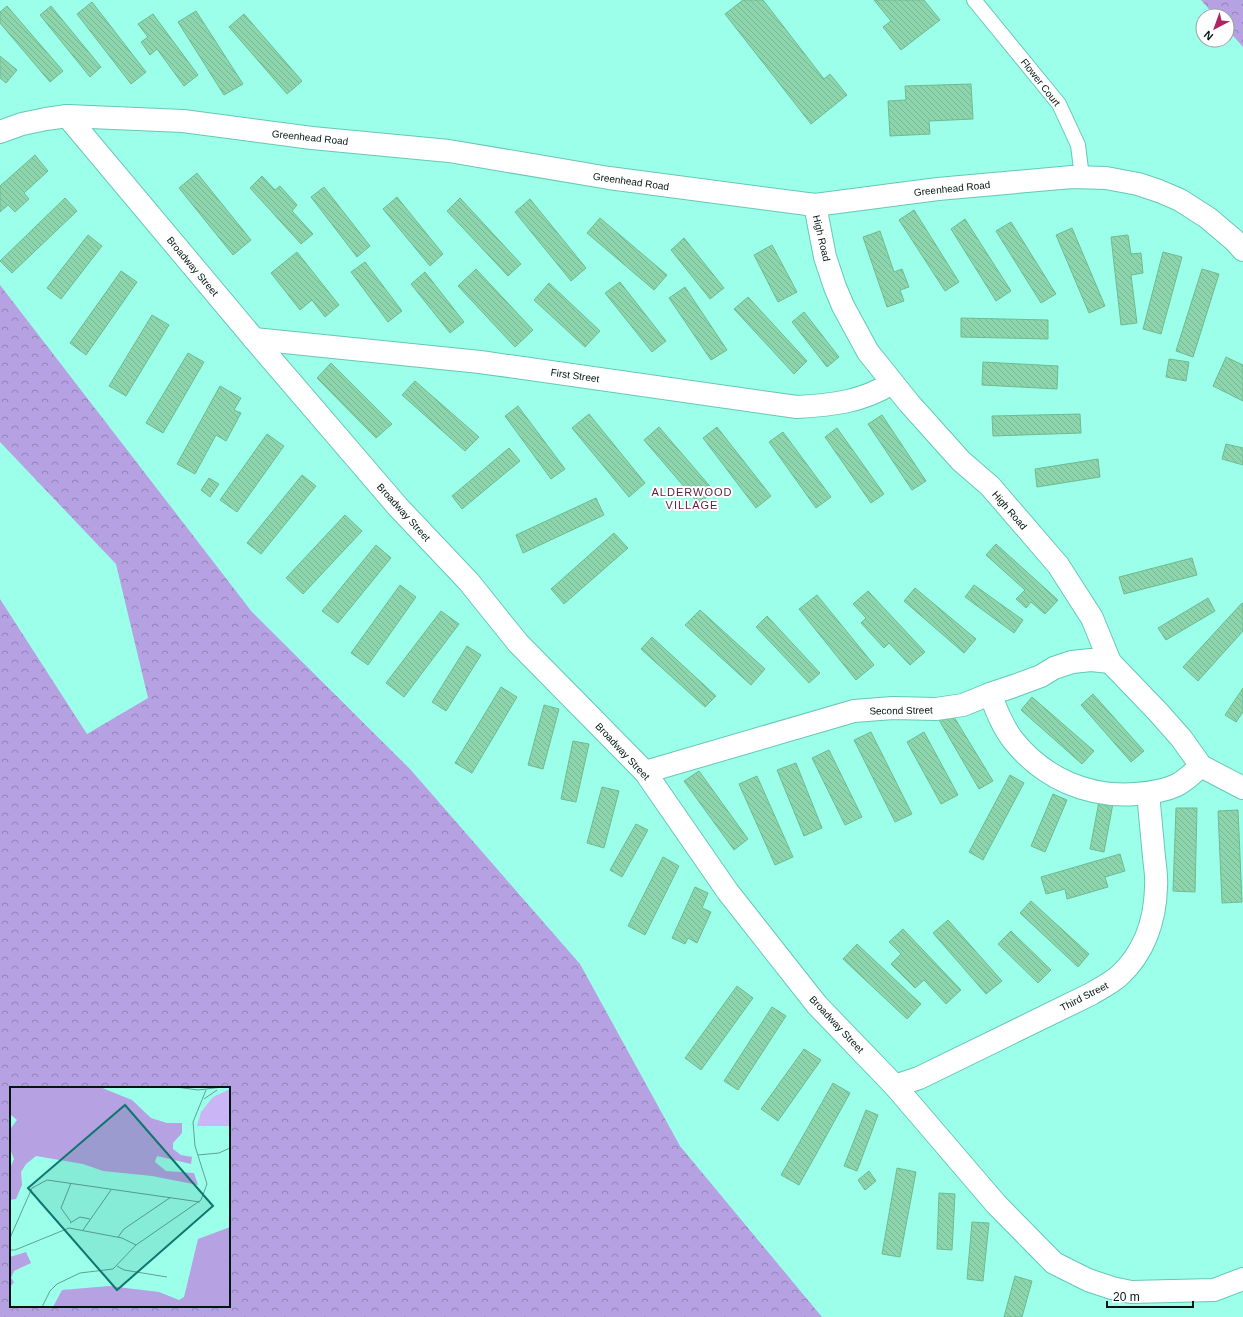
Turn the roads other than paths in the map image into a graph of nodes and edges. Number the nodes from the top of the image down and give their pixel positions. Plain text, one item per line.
1 (974, 0) edge
2 (67, 116) junction
3 (0, 132) edge
4 (1082, 177) junction
5 (815, 205) junction
6 (1243, 250) edge
7 (254, 339) junction
8 (892, 383) junction
9 (1110, 662) junction
10 (990, 694) junction
11 (1201, 766) junction
12 (645, 772) junction
13 (1243, 788) edge
14 (1148, 794) junction
15 (895, 1086) junction
16 (1243, 1279) edge

1 - 4 lane, Flower Court
2 - 3 street, Greenhead Road
2 - 5 street, Greenhead Road
2 - 7 street, Broadway Street
4 - 5 street, Greenhead Road
4 - 6 street, Greenhead Road
5 - 8 street, High Road
7 - 8 street, First Street
7 - 12 street, Broadway Street
8 - 9 street, High Road
9 - 10 street, Second Street
9 - 11 street, High Road
10 - 12 street, Second Street
10 - 14 street
11 - 13 street, High Road
11 - 14 street
12 - 15 street, Broadway Street
14 - 15 street, Third Street
15 - 16 street, Broadway Street

